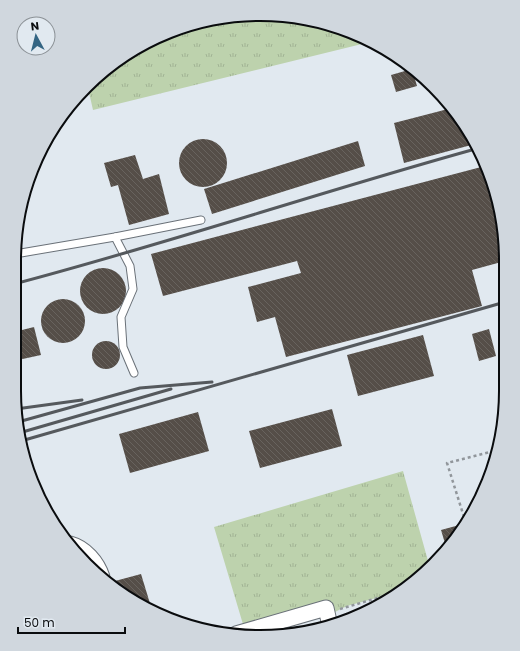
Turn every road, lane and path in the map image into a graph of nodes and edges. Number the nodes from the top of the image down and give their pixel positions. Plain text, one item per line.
1 (201, 220) dead end
2 (115, 237) junction
3 (21, 253) edge
4 (134, 373) dead end
5 (491, 452) edge
6 (464, 517) dead end
7 (80, 548) edge
8 (96, 565) edge
9 (383, 596) edge
10 (328, 616) edge
11 (258, 630) edge

1 - 2 lane
2 - 3 lane
2 - 4 lane
5 - 6 path
7 - 8 street
9 - 10 path
10 - 11 street

